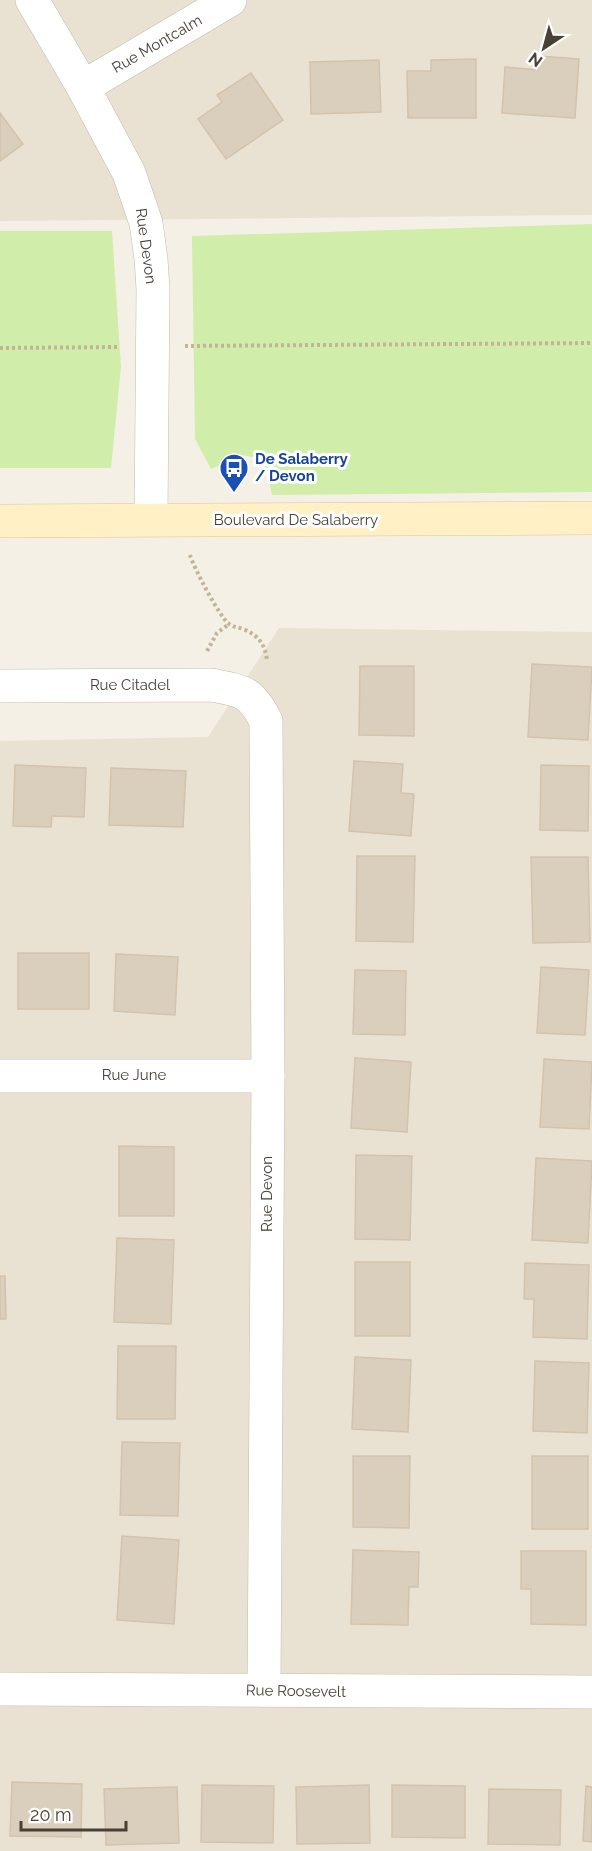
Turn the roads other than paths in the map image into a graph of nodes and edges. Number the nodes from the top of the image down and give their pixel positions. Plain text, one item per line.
1 (32, 0) edge
2 (230, 0) edge
3 (83, 87) junction
4 (592, 518) edge
5 (151, 519) junction
6 (0, 521) edge
7 (0, 686) edge
8 (256, 701) joint
9 (0, 1076) edge
10 (268, 1076) junction
11 (0, 1689) edge
12 (264, 1690) junction
13 (592, 1692) edge

1 - 3 street, Rue Devon
2 - 3 street, Rue Montcalm
3 - 5 street, Rue Devon
4 - 5 street, Boulevard De Salaberry
5 - 6 street, Boulevard De Salaberry
7 - 8 street, Rue Citadel
8 - 10 street, Rue Devon
9 - 10 street, Rue June
10 - 12 street, Rue Devon
11 - 12 street, Rue Roosevelt
12 - 13 street, Rue Roosevelt

